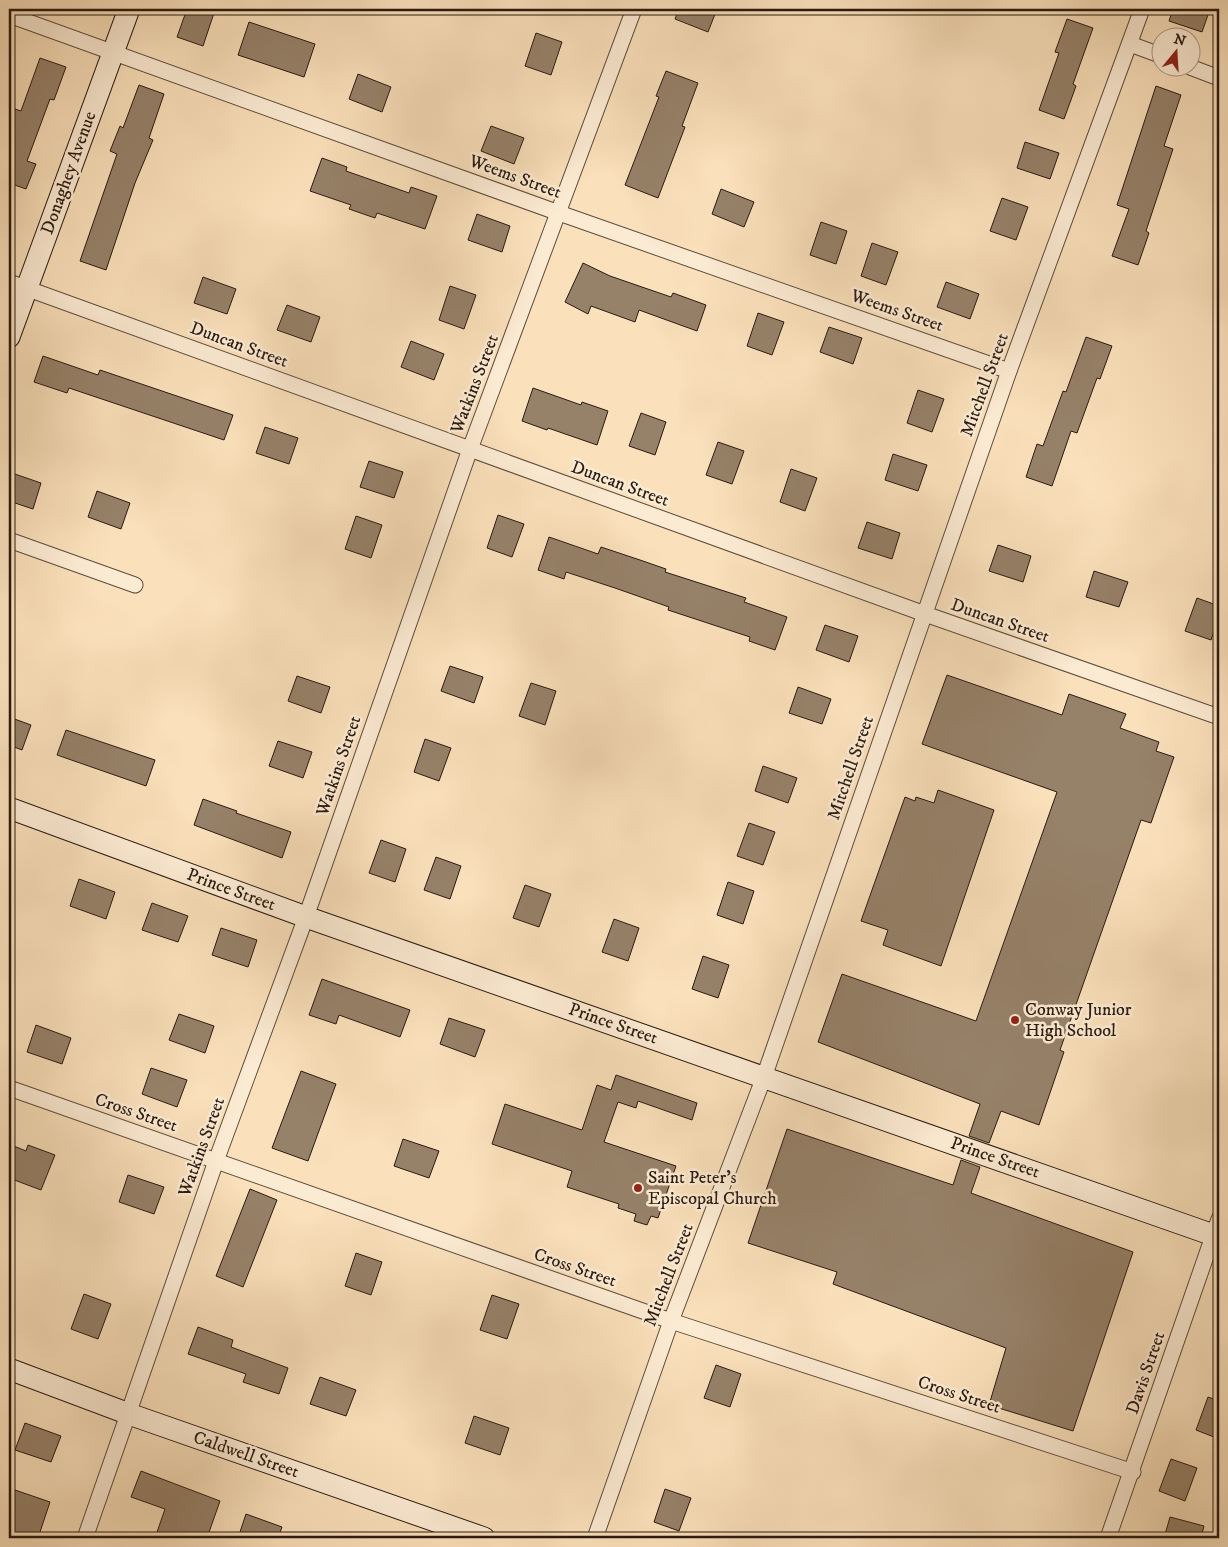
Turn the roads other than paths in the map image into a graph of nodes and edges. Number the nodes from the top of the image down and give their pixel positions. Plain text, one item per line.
1 (129, 9) edge
2 (634, 9) edge
3 (1142, 9) edge
4 (9, 15) edge
5 (1130, 44) junction
6 (1150, 51) edge
7 (114, 52) junction
8 (1200, 71) edge
9 (1219, 78) edge
10 (559, 213) junction
11 (18, 285) edge
12 (9, 337) edge
13 (1010, 371) junction
14 (470, 449) junction
15 (9, 540) edge
16 (135, 585) dead end
17 (925, 614) junction
18 (1219, 716) edge
19 (9, 808) edge
20 (306, 917) junction
21 (764, 1077) junction
22 (9, 1088) edge
23 (216, 1161) junction
24 (1217, 1230) edge
25 (671, 1321) junction
26 (9, 1370) edge
27 (129, 1414) junction
28 (1132, 1472) junction
29 (85, 1538) edge
30 (484, 1538) edge
31 (595, 1538) edge
32 (1108, 1538) edge

1 - 7 street, Donaghey Avenue
2 - 10 street, Watkins Street
3 - 5 street, Mitchell Street
4 - 7 street, Weems Street
5 - 6 street
5 - 13 street, Mitchell Street
7 - 10 street, Weems Street
7 - 11 street, Donaghey Avenue
8 - 9 street
10 - 13 street, Weems Street
10 - 14 street, Watkins Street
11 - 12 street, Donaghey Avenue
11 - 14 street, Duncan Street
13 - 17 street, Mitchell Street
14 - 17 street, Duncan Street
14 - 20 street, Watkins Street
15 - 16 street
17 - 18 street, Duncan Street
17 - 21 street, Mitchell Street
19 - 20 street, Prince Street
20 - 21 street, Prince Street
20 - 23 street, Watkins Street
21 - 24 street, Prince Street
21 - 25 street, Mitchell Street
22 - 23 street, Cross Street
23 - 25 street, Cross Street
23 - 27 street, Watkins Street
24 - 28 street, Davis Street
25 - 28 street, Cross Street
25 - 31 street, Mitchell Street
26 - 27 street, Caldwell Street
27 - 29 street, Watkins Street
27 - 30 street, Caldwell Street
28 - 32 street, Davis Street

